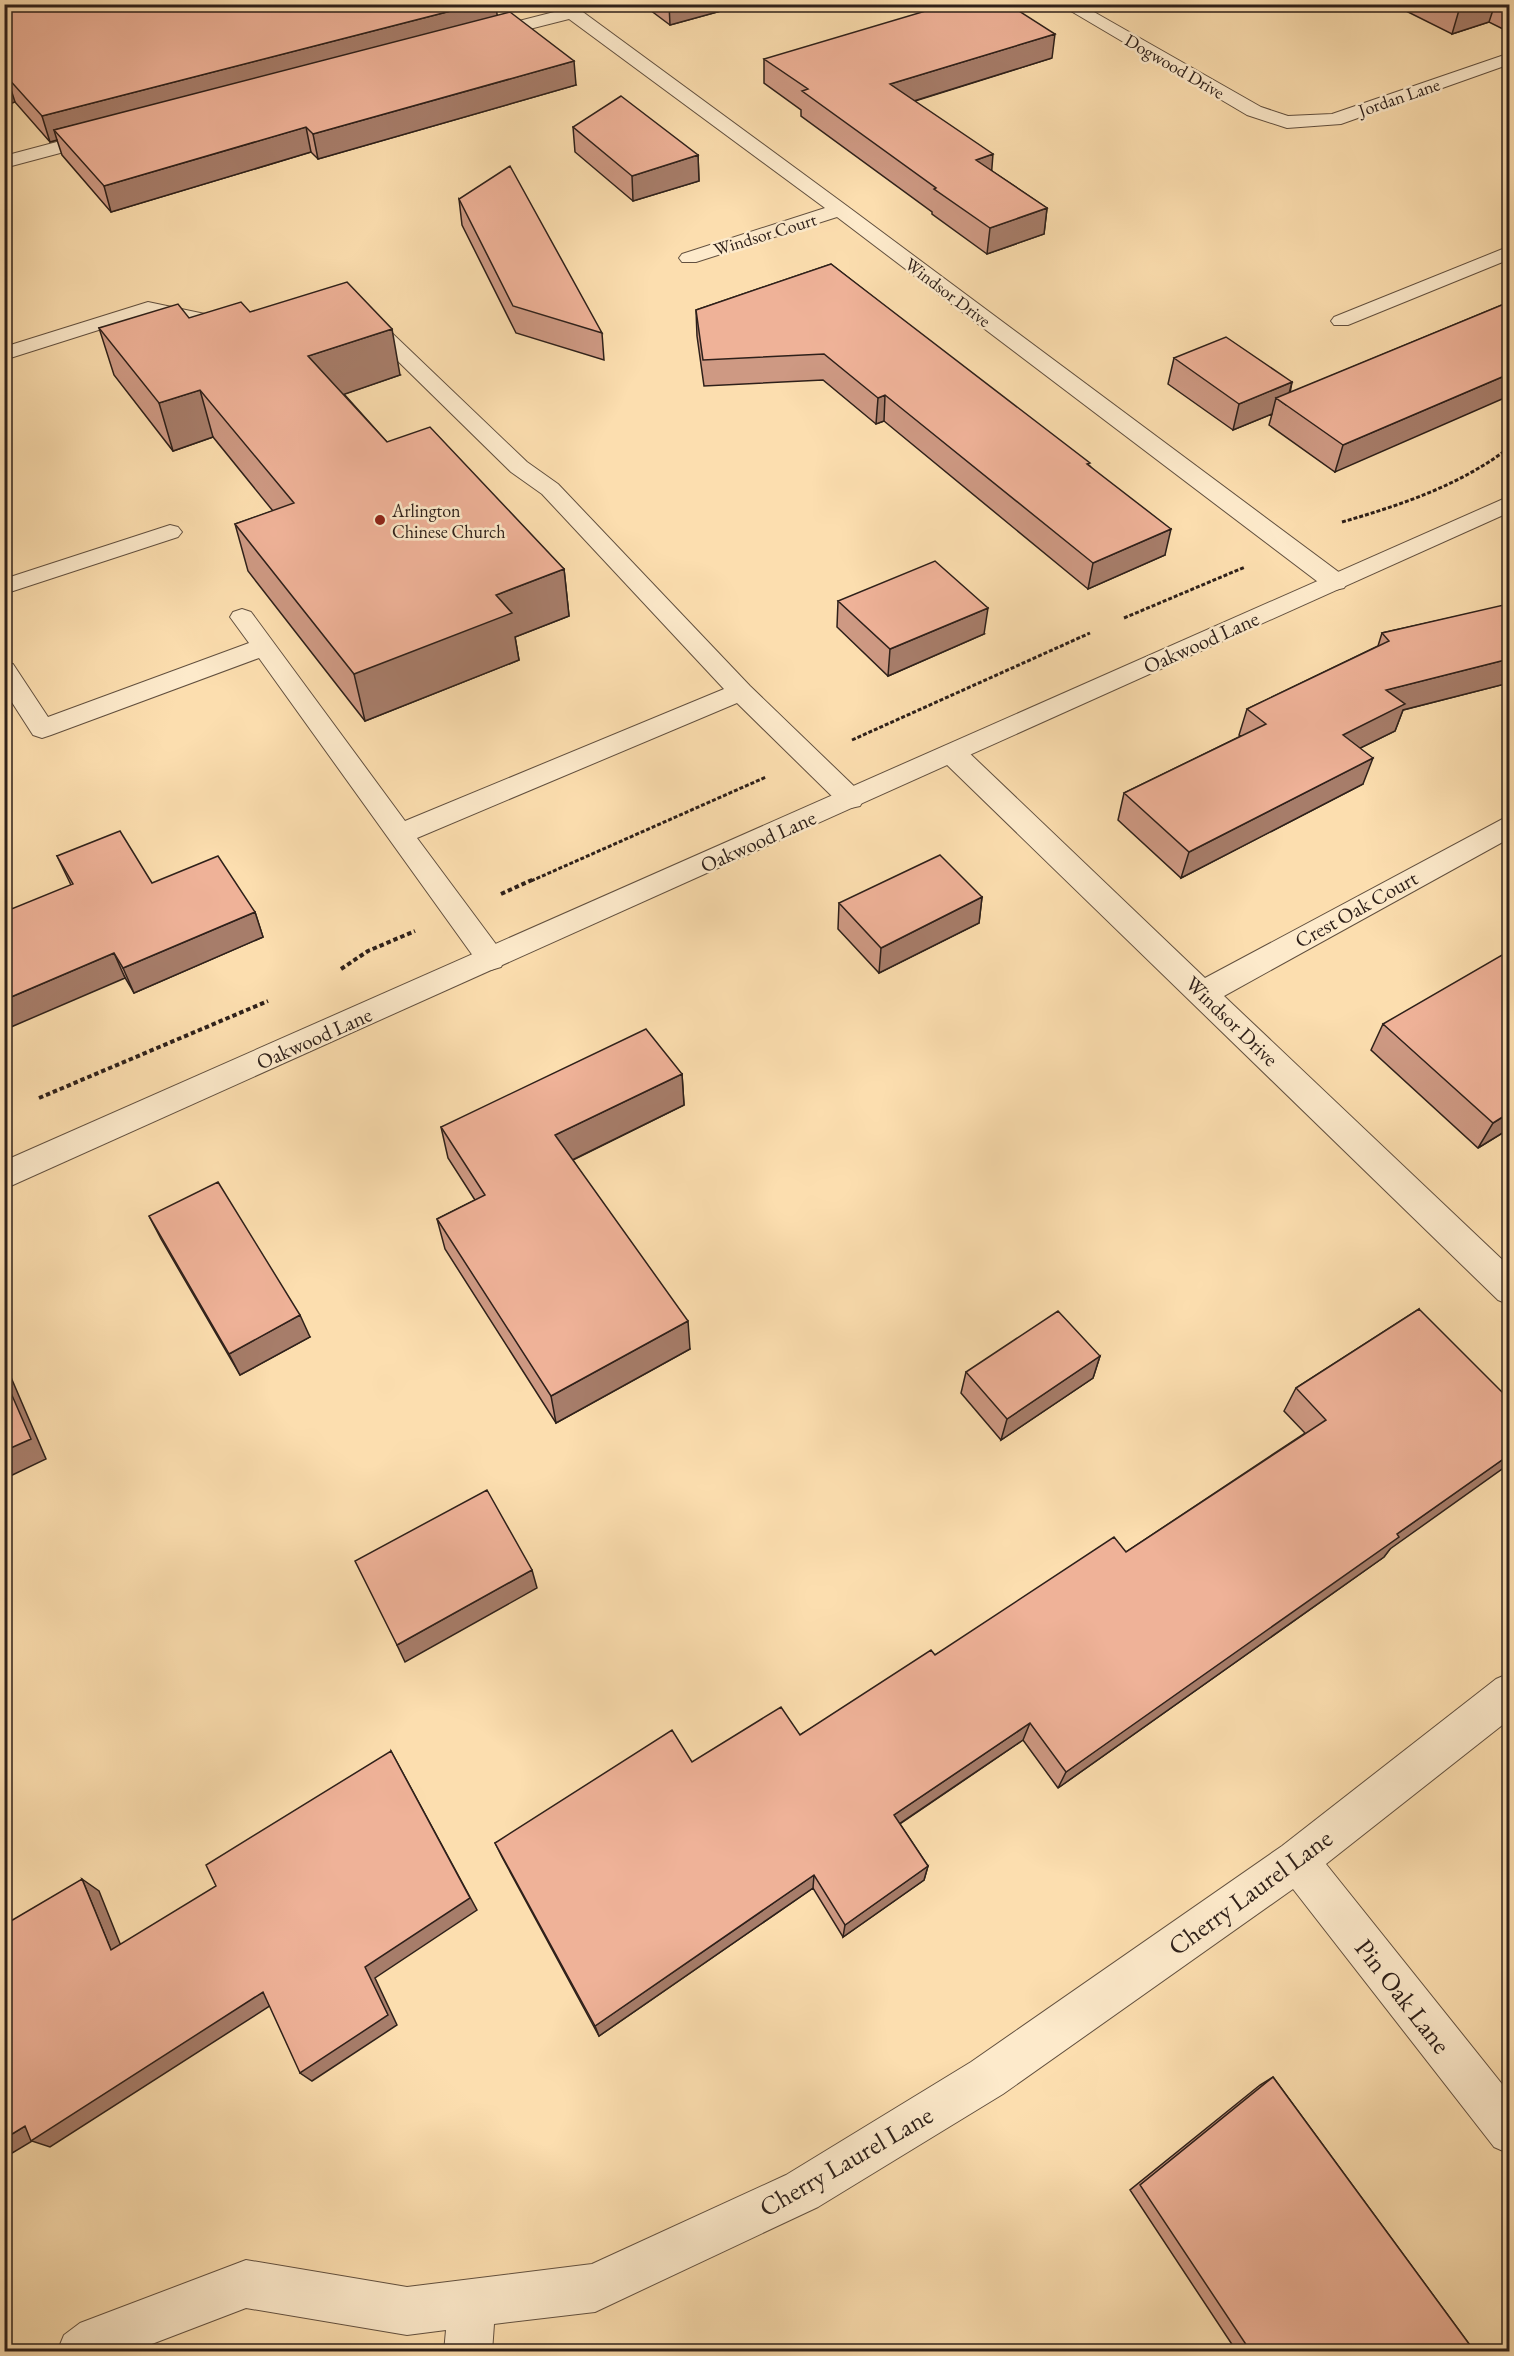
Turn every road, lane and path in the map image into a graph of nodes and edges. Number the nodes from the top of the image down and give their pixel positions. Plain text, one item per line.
1 (1067, 4) edge
2 (565, 9) edge
3 (467, 40) edge
4 (1509, 58) edge
5 (1287, 122) joint
6 (120, 132) edge
7 (4, 162) edge
8 (840, 210) junction
9 (1509, 252) edge
10 (689, 258) dead end
11 (351, 304) edge
12 (221, 318) edge
13 (1341, 321) dead end
14 (4, 354) edge
15 (1509, 447) edge
16 (1509, 503) edge
17 (1342, 522) dead end
18 (170, 532) dead end
19 (1254, 563) dead end
20 (1335, 582) junction
21 (4, 587) edge
22 (242, 617) dead end
23 (1124, 618) dead end
24 (1090, 633) dead end
25 (263, 647) junction
26 (4, 670) edge
27 (741, 692) junction
28 (846, 742) dead end
29 (953, 754) junction
30 (767, 777) dead end
31 (851, 799) junction
32 (1509, 825) edge
33 (400, 834) junction
34 (495, 896) dead end
35 (420, 929) dead end
36 (491, 959) junction
37 (341, 969) dead end
38 (1203, 993) junction
39 (268, 1001) dead end
40 (39, 1098) dead end
41 (4, 1176) edge
42 (1509, 1290) edge
43 (1509, 1693) edge
44 (1298, 1861) junction
45 (1509, 2131) edge
46 (472, 2302) junction
47 (81, 2352) edge
48 (468, 2352) edge

1 - 5 street, Dogwood Drive
2 - 3 street
2 - 8 street, Windsor Drive
4 - 5 street, Jordan Lane
6 - 7 street
8 - 10 street, Windsor Court
8 - 20 street, Windsor Drive
9 - 13 lane
11 - 27 lane
12 - 14 lane
15 - 17 path
16 - 20 street, Oakwood Lane
18 - 21 lane
19 - 23 path
20 - 29 street, Oakwood Lane
22 - 25 lane
24 - 28 path
25 - 26 lane
25 - 33 lane
27 - 31 lane
27 - 33 lane
29 - 31 street, Oakwood Lane
29 - 38 street, Windsor Drive
30 - 34 path
31 - 36 street, Oakwood Lane
32 - 38 street, Crest Oak Court
33 - 36 lane
35 - 37 path
36 - 41 street, Oakwood Lane
38 - 42 street, Windsor Drive
39 - 40 path
43 - 44 street, Cherry Laurel Lane
44 - 45 street, Pin Oak Lane
44 - 46 street, Cherry Laurel Lane
46 - 47 street, Cherry Laurel Lane
46 - 48 street

